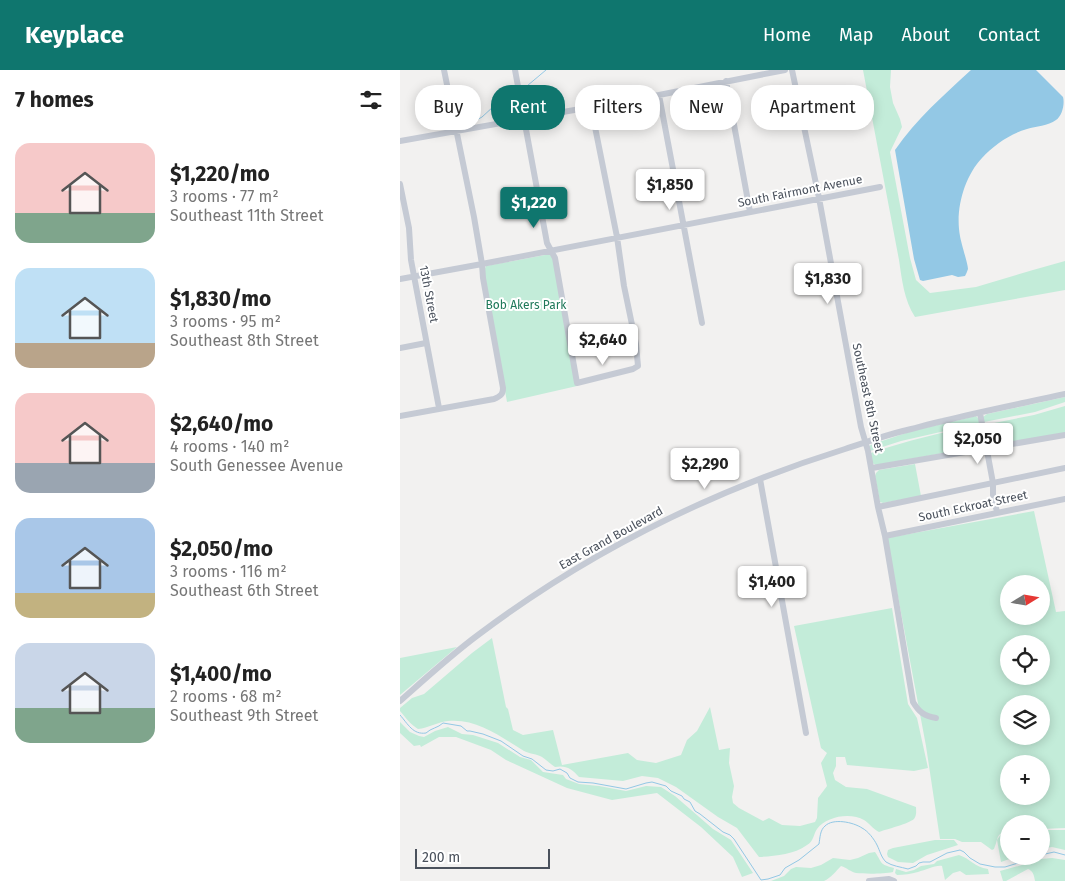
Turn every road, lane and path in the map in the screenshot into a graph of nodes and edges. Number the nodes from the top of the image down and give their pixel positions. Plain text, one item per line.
1 (444, 70) edge
2 (515, 70) edge
3 (785, 70) edge
4 (792, 70) edge
5 (726, 81) junction
6 (518, 85) edge
7 (660, 95) edge
8 (660, 100) edge
9 (491, 125) edge
10 (526, 130) edge
11 (596, 130) edge
12 (456, 131) junction
13 (400, 141) edge
14 (400, 184) edge
15 (880, 187) dead end
16 (819, 198) junction
17 (750, 212) junction
18 (684, 225) junction
19 (617, 237) junction
20 (551, 251) junction
21 (482, 264) junction
22 (414, 276) junction
23 (400, 279) edge
24 (702, 323) dead end
25 (426, 343) junction
26 (400, 348) edge
27 (1065, 394) edge
28 (439, 408) junction
29 (980, 413) junction
30 (400, 416) edge
31 (1065, 435) edge
32 (866, 442) junction
33 (986, 449) junction
34 (872, 468) junction
35 (1065, 468) edge
36 (760, 479) junction
37 (992, 483) junction
38 (1065, 499) edge
39 (878, 507) junction
40 (997, 512) junction
41 (885, 536) junction
42 (400, 701) edge
43 (936, 718) dead end
44 (806, 733) dead end
45 (872, 880) edge
46 (894, 881) edge

1 - 12 street
2 - 6 street
3 - 5 street
4 - 16 street, Southeast 8th Street
5 - 7 street
5 - 17 street
8 - 18 street
9 - 12 street
10 - 20 street
11 - 19 street
12 - 13 street
12 - 21 street
14 - 22 street, 13th Street
15 - 16 street, South Fairmont Avenue
16 - 17 street, South Fairmont Avenue
16 - 32 street, Southeast 8th Street
17 - 18 street, South Fairmont Avenue
18 - 19 street, South Fairmont Avenue
18 - 24 street
19 - 20 street, South Fairmont Avenue
19 - 20 street
20 - 21 street, South Fairmont Avenue
21 - 22 street, South Fairmont Avenue
21 - 28 street
22 - 23 street, South Fairmont Avenue
22 - 25 street, 13th Street
25 - 26 street
25 - 28 street, 13th Street
27 - 29 street, East Grand Boulevard
28 - 30 street
29 - 32 street, East Grand Boulevard
29 - 33 street
31 - 33 street
32 - 34 street, Southeast 8th Street
32 - 36 street, East Grand Boulevard
33 - 34 street
33 - 37 street
34 - 39 street, Southeast 8th Street
35 - 37 street
36 - 42 street, East Grand Boulevard
36 - 44 street
37 - 39 street
37 - 40 street
38 - 40 street, South Eckroat Street
39 - 41 street, Southeast 8th Street
40 - 41 street, South Eckroat Street
41 - 43 street, Southeast 8th Street
45 - 46 street

